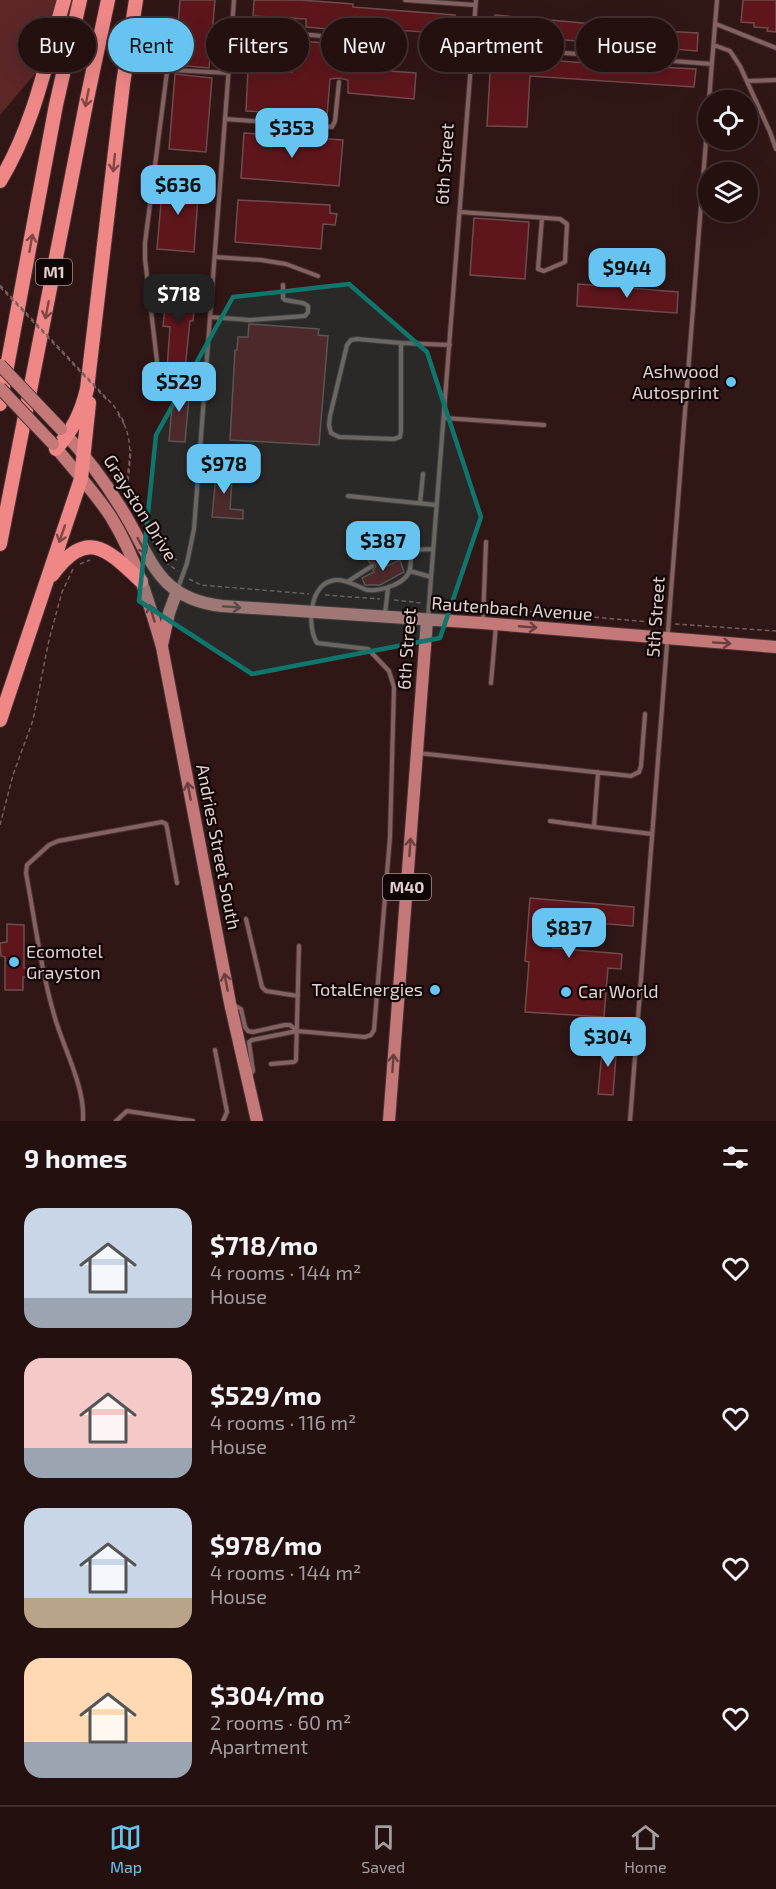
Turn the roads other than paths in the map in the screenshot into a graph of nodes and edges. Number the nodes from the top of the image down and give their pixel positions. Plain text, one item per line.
1 (64, 0) edge
2 (80, 0) edge
3 (108, 0) edge
4 (136, 0) edge
5 (234, 0) edge
6 (405, 0) edge
7 (717, 0) edge
8 (476, 2) edge
9 (233, 18) edge
10 (475, 18) edge
11 (716, 24) junction
12 (714, 45) junction
13 (776, 48) edge
14 (564, 53) edge
15 (712, 64) junction
16 (470, 72) edge
17 (228, 73) joint
18 (776, 80) edge
19 (747, 81) junction
20 (339, 82) dead end
21 (710, 90) edge
22 (225, 119) junction
23 (776, 149) edge
24 (705, 150) edge
25 (14, 157) junction
26 (0, 176) edge
27 (0, 181) edge
28 (460, 212) junction
29 (542, 218) junction
30 (215, 257) junction
31 (318, 276) dead end
32 (100, 282) junction
33 (283, 285) dead end
34 (210, 317) junction
35 (401, 344) junction
36 (450, 345) junction
37 (0, 364) edge
38 (205, 385) junction
39 (0, 388) edge
40 (0, 404) edge
41 (444, 418) junction
42 (544, 424) dead end
43 (64, 433) junction
44 (54, 446) junction
45 (85, 455) junction
46 (423, 474) dead end
47 (81, 479) junction
48 (348, 496) dead end
49 (420, 503) junction
50 (436, 504) junction
51 (486, 542) dead end
52 (0, 544) edge
53 (433, 549) junction
54 (411, 550) junction
55 (384, 560) dead end
56 (372, 566) dead end
57 (410, 571) junction
58 (431, 577) junction
59 (141, 581) junction
60 (347, 582) junction
61 (43, 588) junction
62 (388, 588) junction
63 (177, 591) junction
64 (312, 612) junction
65 (385, 618) junction
66 (427, 620) junction
67 (482, 623) junction
68 (496, 624) junction
69 (668, 639) junction
70 (162, 647) junction
71 (776, 647) edge
72 (491, 682) dead end
73 (645, 714) dead end
74 (0, 720) edge
75 (417, 753) junction
76 (598, 772) junction
77 (550, 821) dead end
78 (594, 827) junction
79 (652, 834) junction
80 (177, 883) dead end
81 (246, 919) dead end
82 (299, 946) dead end
83 (298, 996) junction
84 (230, 1004) junction
85 (297, 1031) junction
86 (215, 1050) dead end
87 (271, 1064) dead end
88 (247, 1079) junction
89 (83, 1120) edge
90 (116, 1121) edge
91 (193, 1121) edge
92 (223, 1121) edge
93 (257, 1121) edge
94 (389, 1121) edge
95 (630, 1121) edge

1 - 25 highway
40 -> 2 highway, M1
3 -> 52 highway, M1
4 -> 32 highway
5 - 9 lane
6 - 8 lane
7 - 11 lane
8 - 10 lane, 6th Street
11 - 12 lane
11 - 13 lane
12 - 15 lane
12 - 19 lane
14 - 15 lane
15 - 21 lane
16 - 28 lane, 6th Street
17 - 22 lane
17 - 38 lane
18 - 19 lane
19 - 23 lane
20 - 22 lane
22 - 30 lane
24 - 69 lane, 5th Street
25 - 26 highway
25 - 27 highway
28 - 29 lane
28 - 36 lane, 6th Street
29 - 29 lane
30 - 31 lane
30 - 34 lane
32 - 43 highway
32 - 45 highway
33 - 34 lane
34 - 38 lane
35 - 35 lane
35 - 36 lane
36 - 41 lane, 6th Street
37 - 43 main road, Grayston Drive, bridge
38 - 63 lane
39 - 44 main road, Grayston Drive, bridge
41 - 42 lane
41 - 50 lane, 6th Street
43 - 44 highway
43 - 45 main road, Grayston Drive
44 - 47 main road, Grayston Drive
45 - 47 highway
45 -> 63 main road, Grayston Drive
46 - 49 lane
47 - 59 main road, Grayston Drive
47 -> 61 highway
48 - 49 lane
49 - 50 lane
50 - 53 lane, 6th Street
51 - 67 lane
53 - 54 lane
53 - 58 lane, 6th Street
54 - 55 lane
54 - 57 lane
56 - 60 lane
57 - 58 lane
57 - 62 lane
58 - 66 lane, 6th Street
59 - 61 highway
70 -> 59 main road, Andries Street South
60 - 62 lane
60 - 64 lane
61 - 74 highway
62 - 65 lane
63 -> 64 main road, Rautenbach Avenue
63 - 70 main road
64 - 65 main road, Rautenbach Avenue
64 - 85 lane
65 - 66 main road, Rautenbach Avenue
66 - 67 main road, Rautenbach Avenue
66 - 75 main road, 6th Street / M40
67 - 68 main road, Rautenbach Avenue
68 -> 69 main road, Rautenbach Avenue
68 - 72 lane
69 -> 71 main road, Rautenbach Avenue
69 - 79 lane, 5th Street
84 -> 70 main road, Andries Street South
73 - 76 lane
75 - 76 lane
94 -> 75 main road, 6th Street / M40
76 - 78 lane
77 - 78 lane
78 - 79 lane
79 - 95 lane, 5th Street
80 - 89 lane
81 - 83 lane
82 - 83 lane
83 - 85 lane
84 - 85 lane
84 - 88 main road, Andries Street South
85 - 87 lane
85 - 88 lane
86 - 92 lane
88 - 93 main road, Andries Street South
90 - 91 lane

